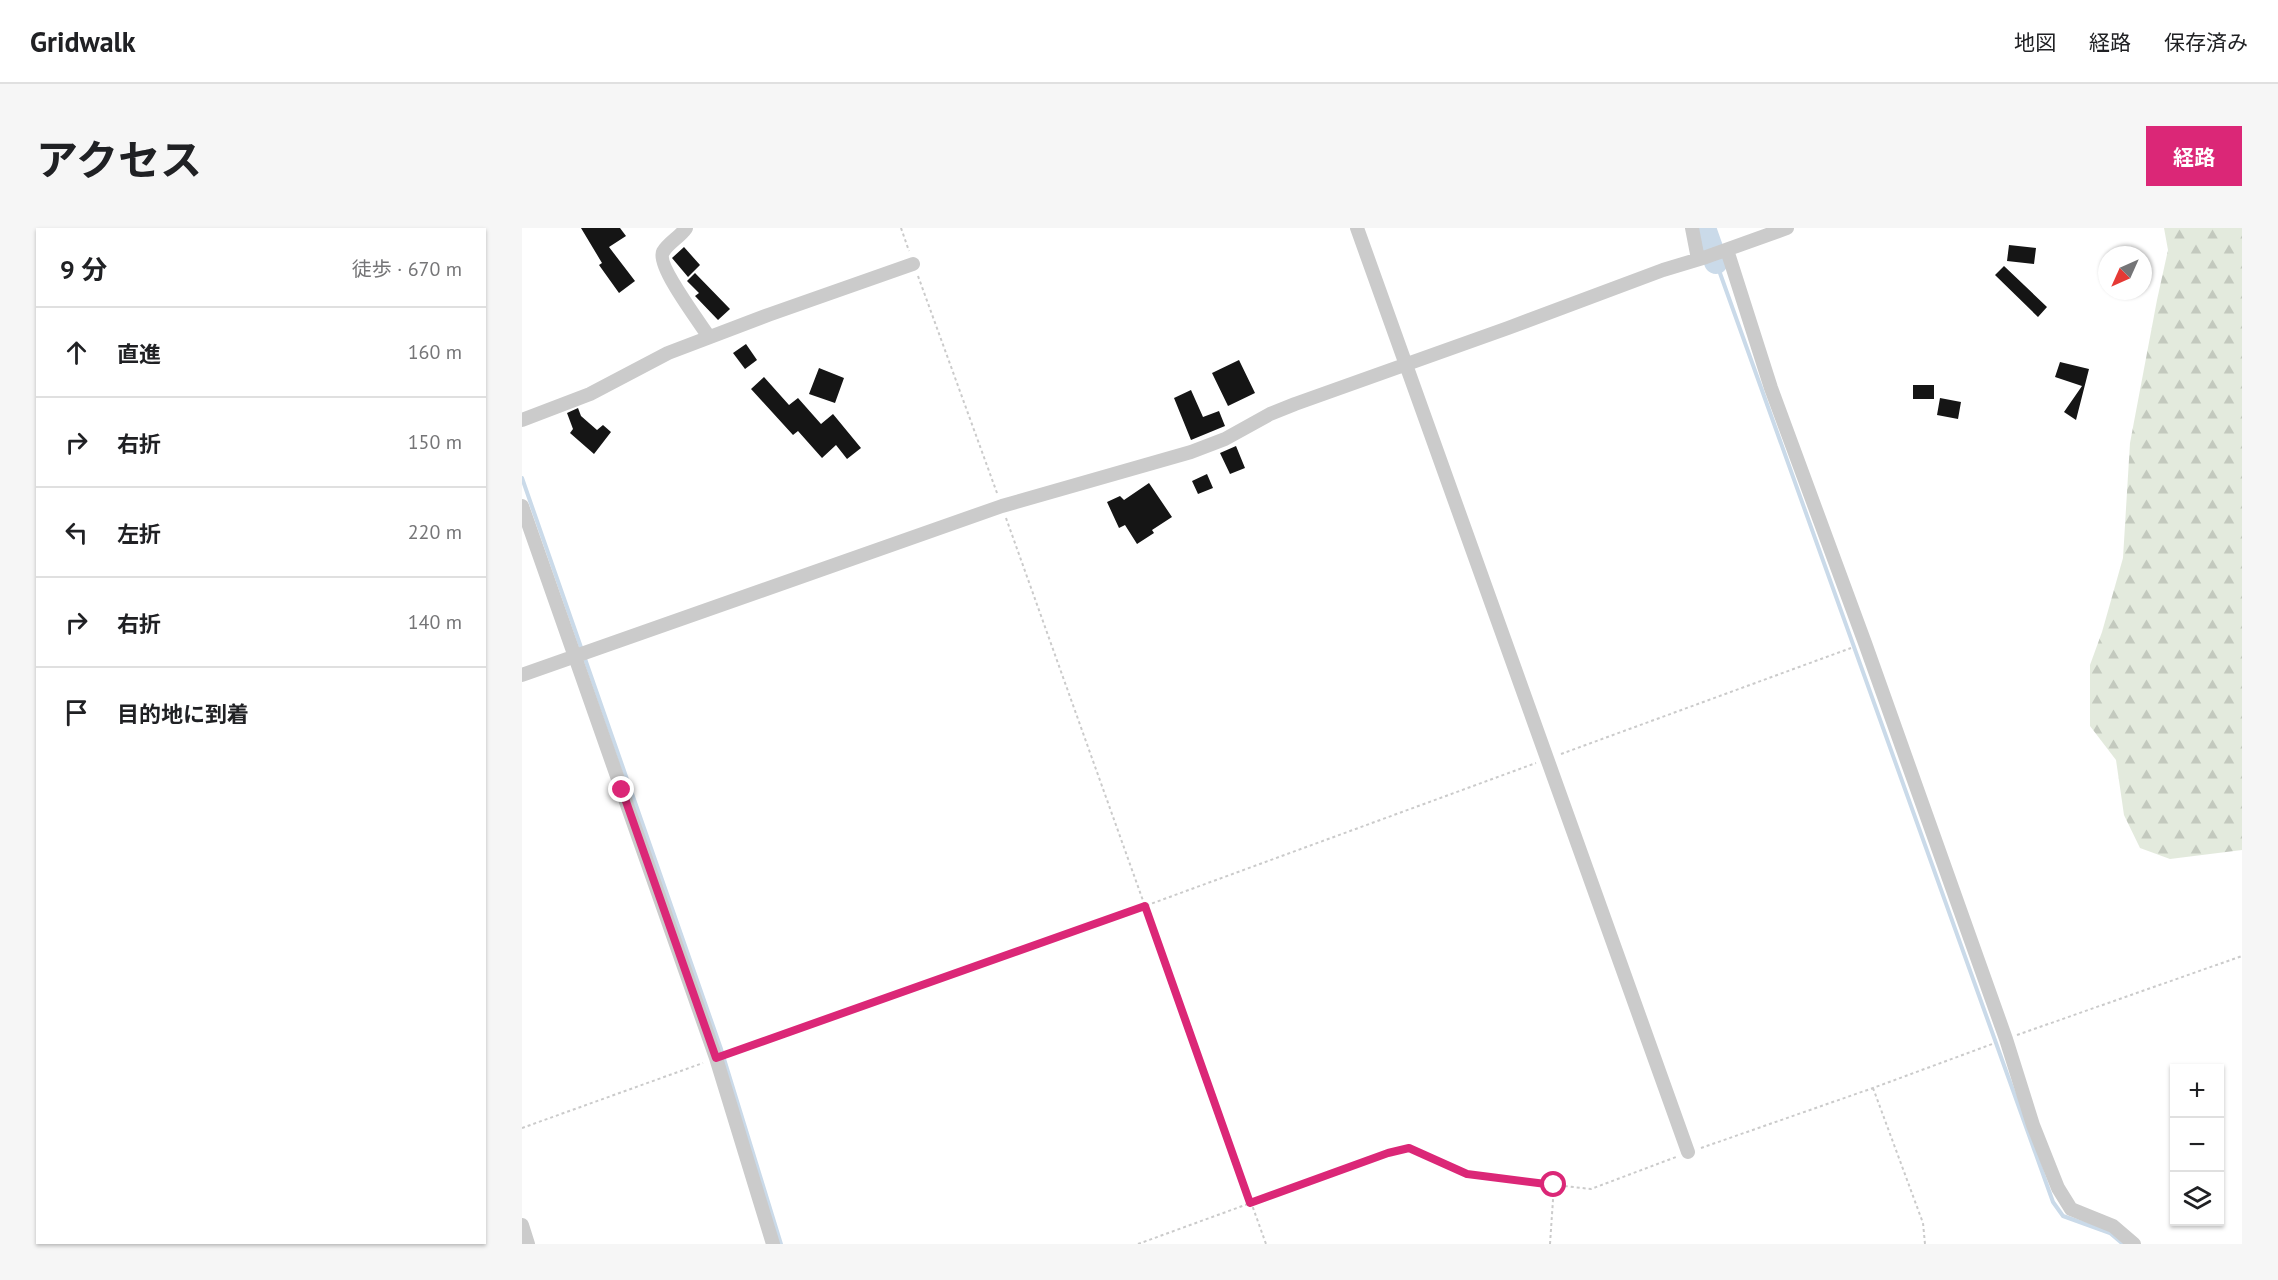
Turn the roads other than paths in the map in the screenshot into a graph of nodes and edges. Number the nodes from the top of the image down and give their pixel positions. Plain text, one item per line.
1 (686, 228) edge
2 (1357, 228) edge
3 (1692, 228) edge
4 (1787, 228) edge
5 (1712, 255) junction
6 (913, 264) road end
7 (709, 337) junction
8 (1405, 364) junction
9 (522, 420) edge
10 (522, 506) edge
11 (576, 656) junction
12 (522, 675) edge
13 (1688, 1152) road end
14 (522, 1225) edge
15 (528, 1244) edge
16 (773, 1244) edge
17 (2134, 1244) edge

1 - 7 street
2 - 8 street
3 - 5 street
4 - 5 street
5 - 8 street
5 - 17 street
6 - 7 street
7 - 9 street
8 - 11 street
8 - 13 street
10 - 11 street
11 - 12 street
11 - 16 street
14 - 15 street

